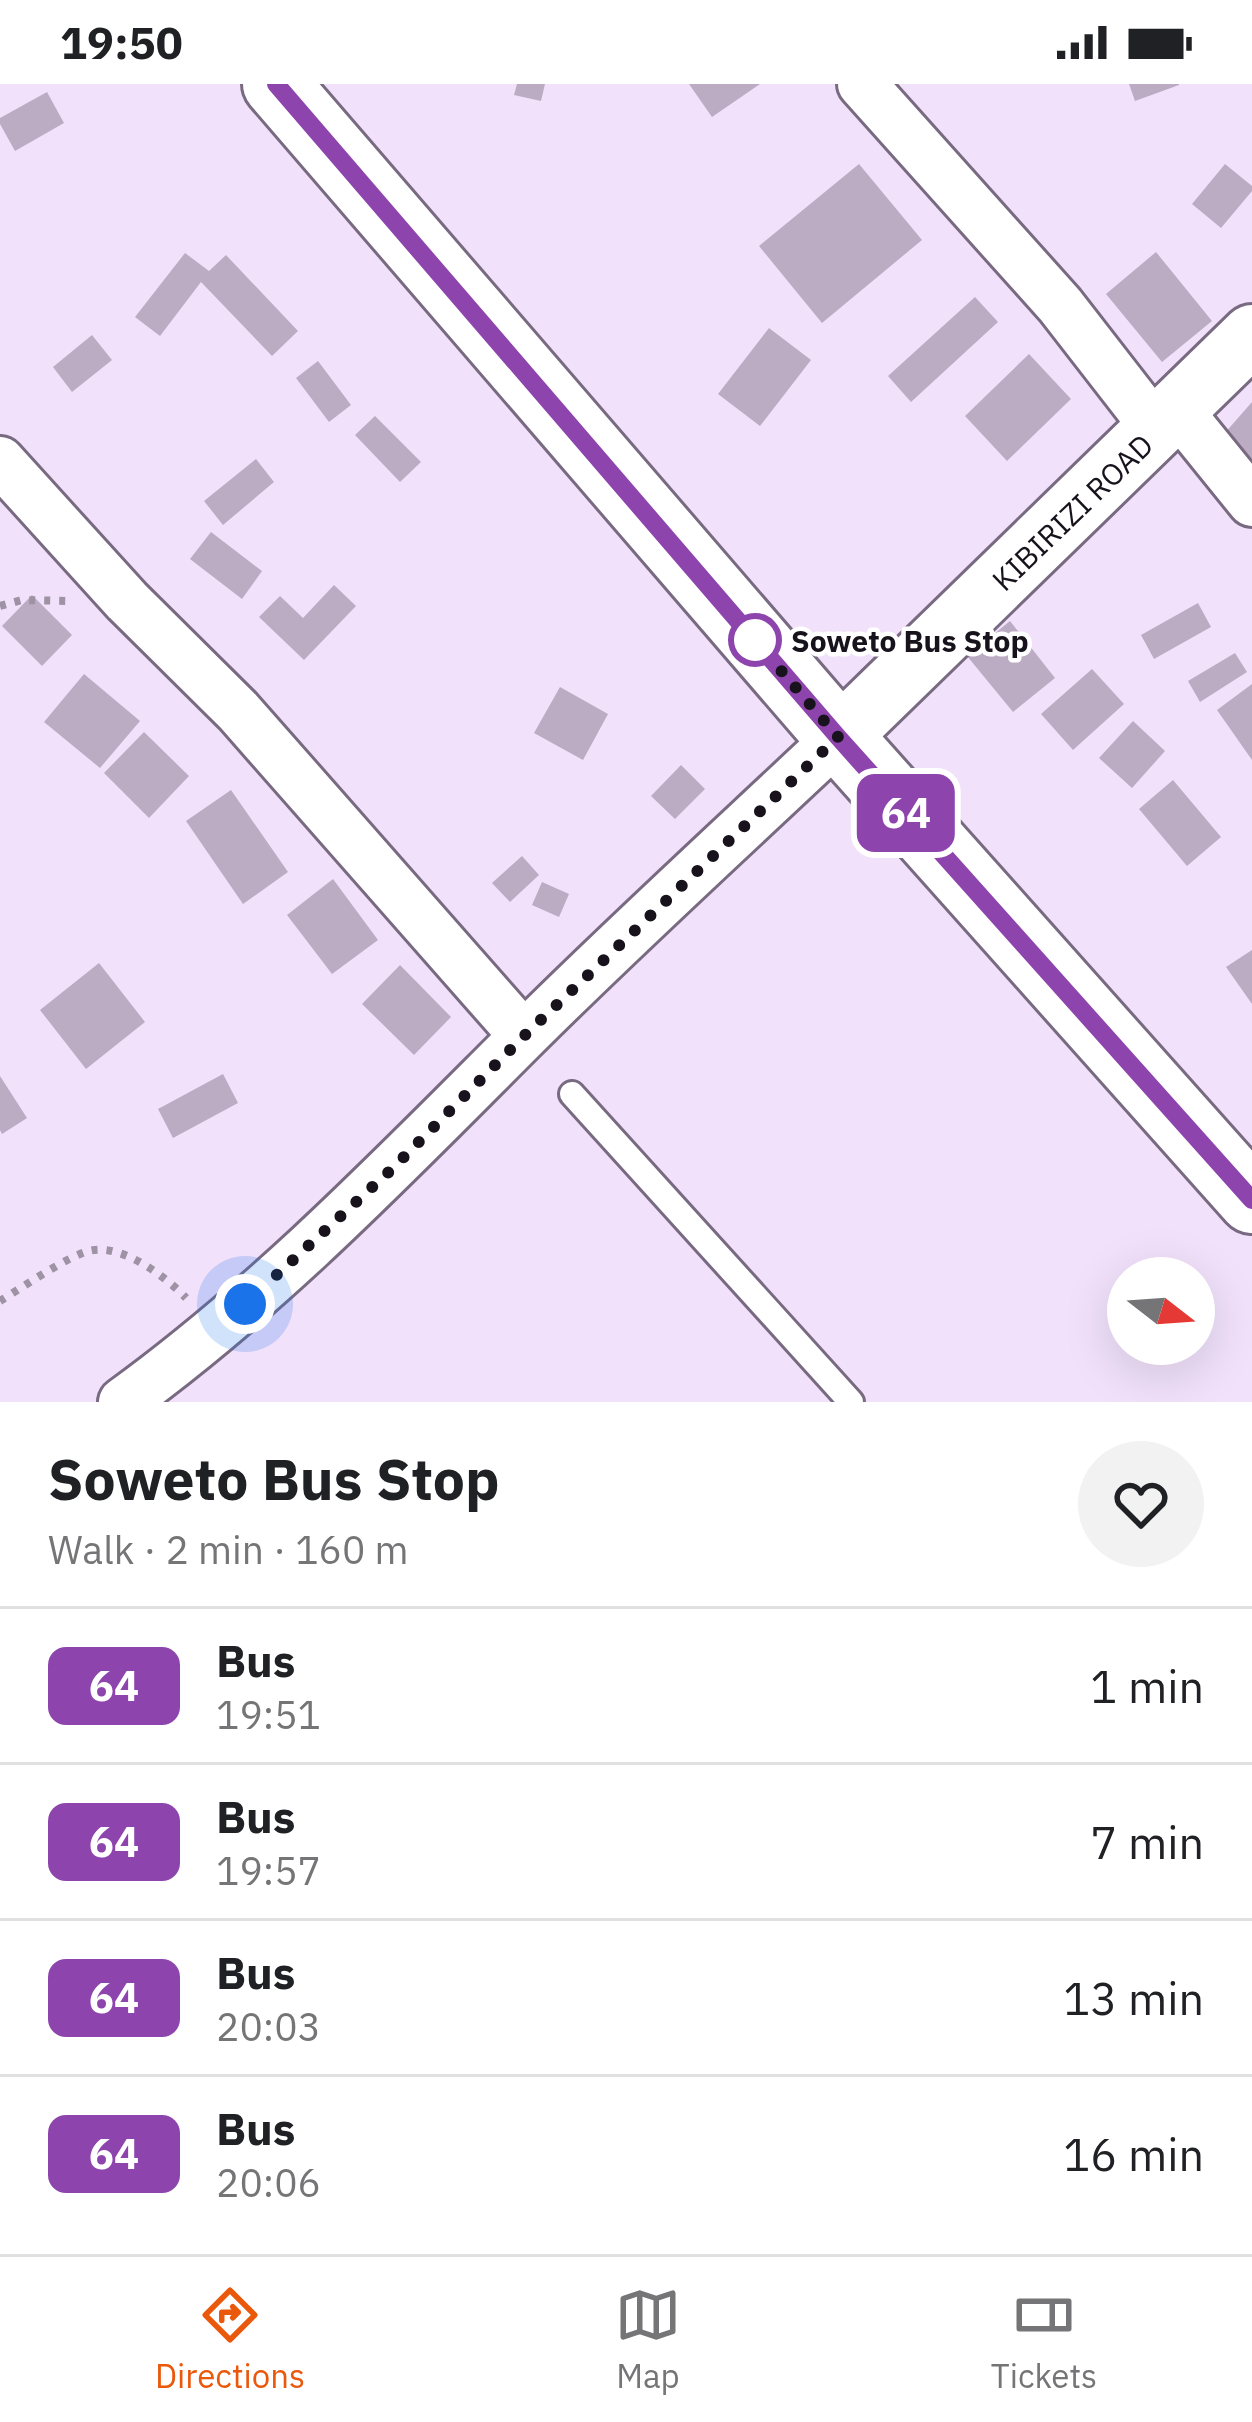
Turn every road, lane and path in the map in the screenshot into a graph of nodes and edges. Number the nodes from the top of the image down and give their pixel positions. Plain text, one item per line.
1 (276, 84) edge
2 (862, 84) edge
3 (1252, 335) edge
4 (1167, 419) junction
5 (0, 461) edge
6 (1252, 502) edge
7 (838, 737) junction
8 (524, 1036) junction
9 (572, 1094) dead end
10 (1252, 1200) edge
11 (0, 1301) edge
12 (217, 1330) junction
13 (124, 1402) edge
14 (851, 1402) edge

1 - 7 main road
2 - 4 street
3 - 4 street, KIBIRIZI ROAD
4 - 6 street
4 - 7 street, KIBIRIZI ROAD
5 - 8 street
7 - 8 street
7 - 10 main road
8 - 12 street
9 - 14 lane
11 - 12 path
12 - 13 street

